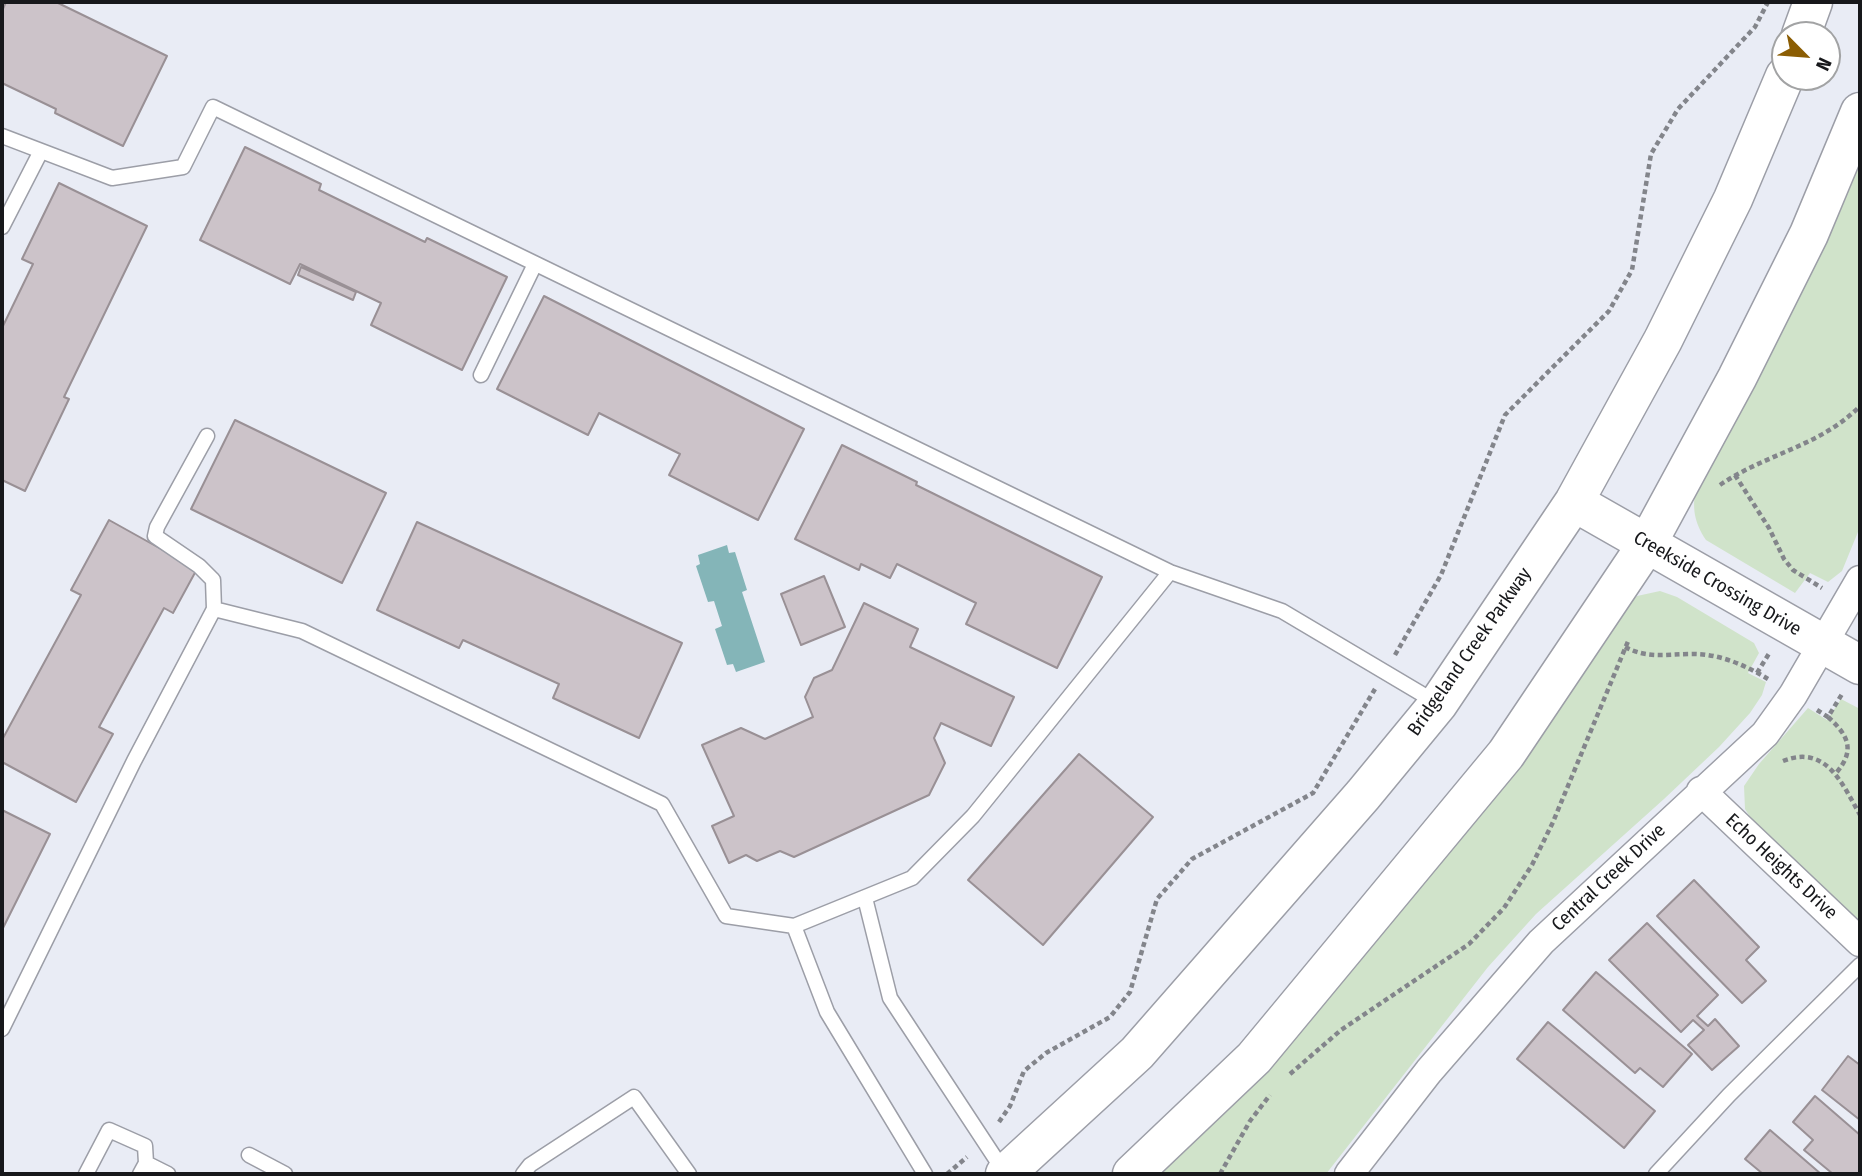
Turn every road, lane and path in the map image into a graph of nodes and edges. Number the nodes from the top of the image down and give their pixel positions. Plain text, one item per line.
1 (1768, 2) edge
2 (1814, 2) edge
3 (1807, 21) edge
4 (1779, 91) edge
5 (1860, 112) edge
6 (2, 135) edge
7 (41, 150) junction
8 (2, 227) edge
9 (535, 264) junction
10 (481, 375) dead end
11 (1860, 406) edge
12 (207, 436) dead end
13 (1735, 475) junction
14 (1716, 488) dead end
15 (1574, 502) junction
16 (1647, 544) junction
17 (1170, 572) junction
18 (1854, 592) edge
19 (214, 609) junction
20 (1630, 636) dead end
21 (1824, 644) junction
22 (1625, 647) junction
23 (1860, 665) edge
24 (1385, 672) junction
25 (1793, 695) junction
26 (1438, 704) junction
27 (1828, 717) junction
28 (1776, 764) dead end
29 (1836, 773) junction
30 (1701, 791) junction
31 (1860, 815) edge
32 (865, 898) junction
33 (794, 926) junction
34 (1860, 942) edge
35 (1860, 965) edge
36 (2, 1029) edge
37 (1284, 1079) dead end
38 (1276, 1087) dead end
39 (985, 1143) junction
40 (249, 1155) dead end
41 (143, 1169) edge
42 (86, 1174) edge
43 (168, 1174) edge
44 (285, 1174) edge
45 (523, 1174) edge
46 (689, 1174) edge
47 (925, 1174) edge
48 (1005, 1174) edge
49 (1132, 1174) edge
50 (1220, 1174) edge
51 (1349, 1174) edge
52 (1656, 1174) edge

1 - 24 path
2 - 3 main road
4 - 15 main road, Bridgeland Creek Parkway
5 - 16 main road
6 - 7 lane
7 - 8 lane
7 - 9 lane
9 - 10 lane
9 - 17 lane
11 - 13 path
12 - 19 lane
13 - 14 path
13 - 18 path
15 - 16 main road, Creekside Crossing Drive
15 - 26 main road, Bridgeland Creek Parkway
16 - 21 main road, Creekside Crossing Drive
16 - 49 main road
17 - 24 lane
17 - 32 lane
18 - 21 street, Central Creek Drive
19 - 33 lane
19 - 36 lane
20 - 22 path
21 - 23 main road, Creekside Crossing Drive
21 - 25 street, Central Creek Drive
22 - 25 path
22 - 37 path
23 - 27 path
24 - 26 lane
24 - 39 path
25 - 27 path
25 - 30 street, Central Creek Drive
26 - 48 main road, Bridgeland Creek Parkway
27 - 29 path
28 - 29 path
29 - 31 path
30 - 34 street, Echo Heights Drive
30 - 51 street, Central Creek Drive
32 - 33 lane
32 - 39 lane
33 - 47 lane
35 - 52 lane
38 - 50 path
39 - 48 lane
40 - 44 lane
41 - 42 lane
41 - 43 lane
45 - 46 lane

